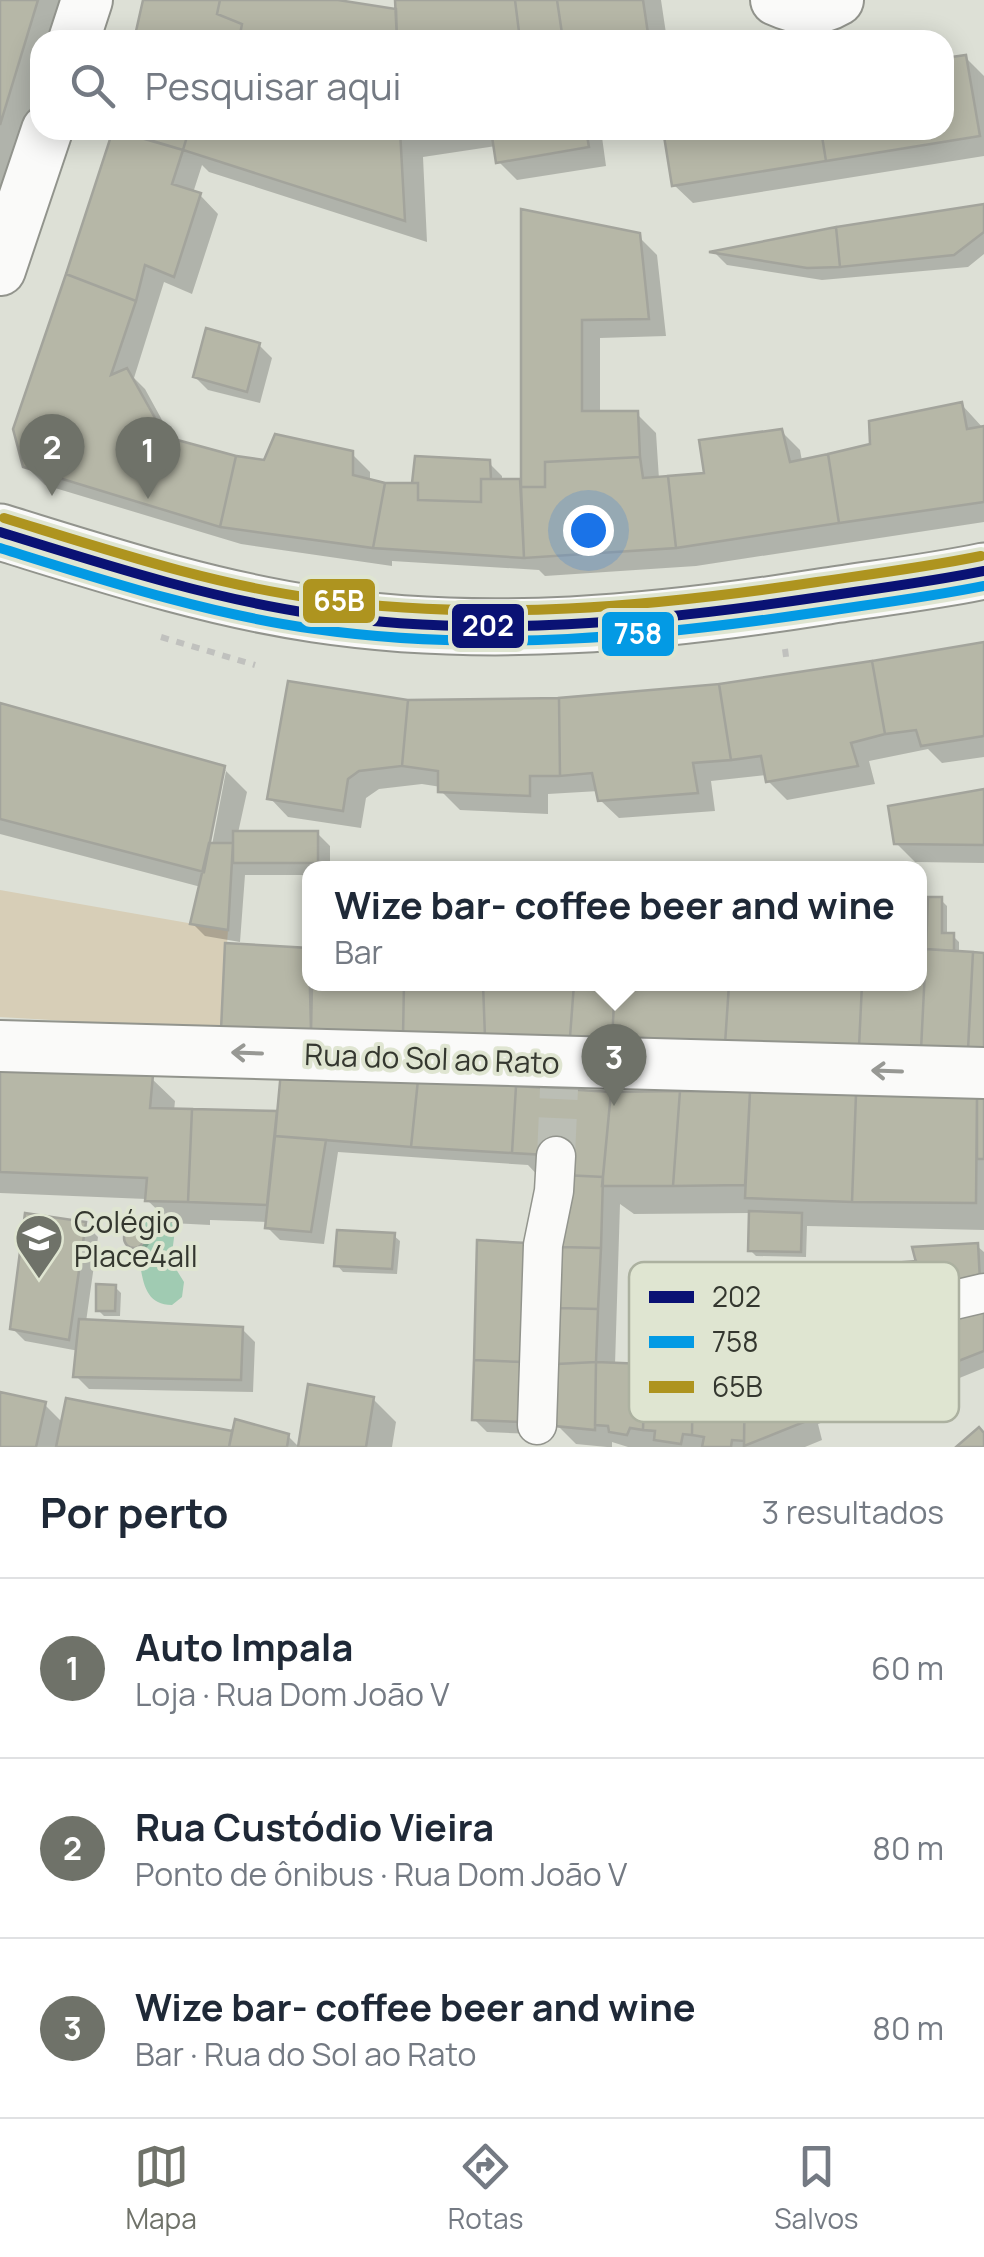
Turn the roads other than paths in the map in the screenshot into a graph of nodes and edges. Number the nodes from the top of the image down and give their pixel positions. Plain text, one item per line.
1 (86, 0) edge
2 (776, 0) edge
3 (838, 0) edge
4 (77, 30) edge
5 (44, 140) edge
6 (0, 270) edge
7 (0, 532) edge
8 (984, 571) edge
9 (0, 1046) edge
10 (984, 1074) edge
11 (556, 1156) tunnel mouth
12 (984, 1292) edge
13 (959, 1298) edge
14 (538, 1425) dead end

1 - 4 street
2 - 3 street
5 - 6 street
7 - 8 main road
10 -> 9 street, Rua do Sol ao Rato
11 - 14 street
12 - 13 street

